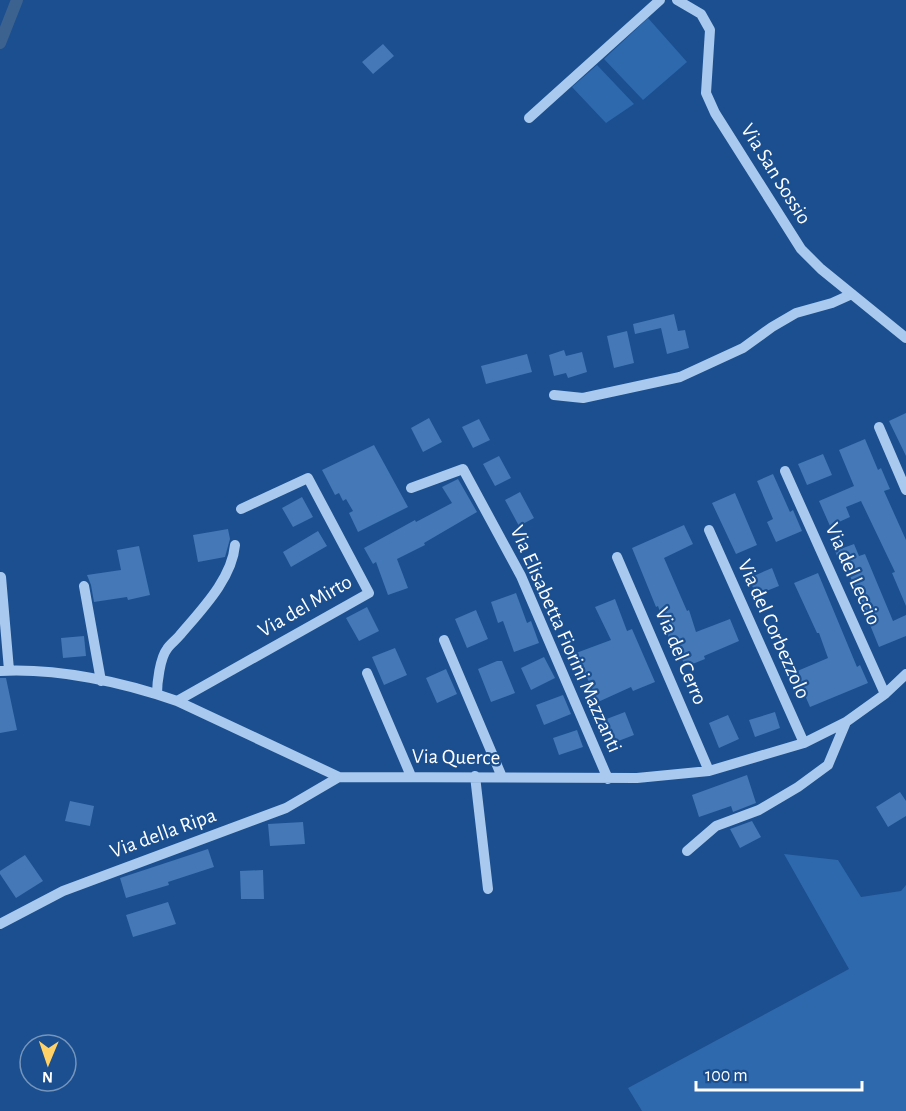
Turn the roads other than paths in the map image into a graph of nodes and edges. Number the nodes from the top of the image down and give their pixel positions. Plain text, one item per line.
1 (660, 0) edge
2 (677, 0) edge
3 (529, 118) dead end
4 (852, 294) junction
5 (906, 338) edge
6 (554, 395) dead end
7 (879, 427) dead end
8 (785, 471) dead end
9 (411, 488) dead end
10 (906, 490) edge
11 (241, 509) dead end
12 (709, 530) dead end
13 (235, 545) dead end
14 (617, 557) dead end
15 (1, 577) edge
16 (84, 586) dead end
17 (81, 608) dead end
18 (444, 640) dead end
19 (5, 670) edge
20 (367, 673) dead end
21 (906, 674) edge
22 (98, 680) junction
23 (157, 694) junction
24 (885, 694) junction
25 (177, 701) junction
26 (846, 722) junction
27 (804, 743) junction
28 (709, 771) junction
29 (411, 776) junction
30 (475, 776) junction
31 (339, 777) junction
32 (502, 777) junction
33 (608, 779) junction
34 (687, 851) dead end
35 (488, 889) dead end
36 (0, 924) edge

1 - 3 street
2 - 4 street, Via San Sossio
4 - 5 street, Via San Sossio
4 - 6 street
7 - 10 street
8 - 24 street, Via del Leccio
9 - 33 street, Via Elisabetta Fiorini Mazzanti
11 - 25 street, Via del Mirto
12 - 27 street, Via del Corbezzolo
13 - 23 street
14 - 28 street, Via del Cerro
15 - 19 street
16 - 22 street
17 - 22 street
18 - 32 street
19 - 22 street, Via Querce
20 - 29 street
21 - 24 street, Via Querce
22 - 23 street, Via Querce
23 - 25 street, Via Querce
24 - 26 street, Via Querce
25 - 31 street, Via Querce
26 - 27 street, Via Querce
26 - 34 street
27 - 28 street, Via Querce
28 - 33 street, Via Querce
29 - 30 street, Via Querce
29 - 31 street, Via Querce
30 - 32 street, Via Querce
30 - 35 street
31 - 36 street, Via della Ripa
32 - 33 street, Via Querce

